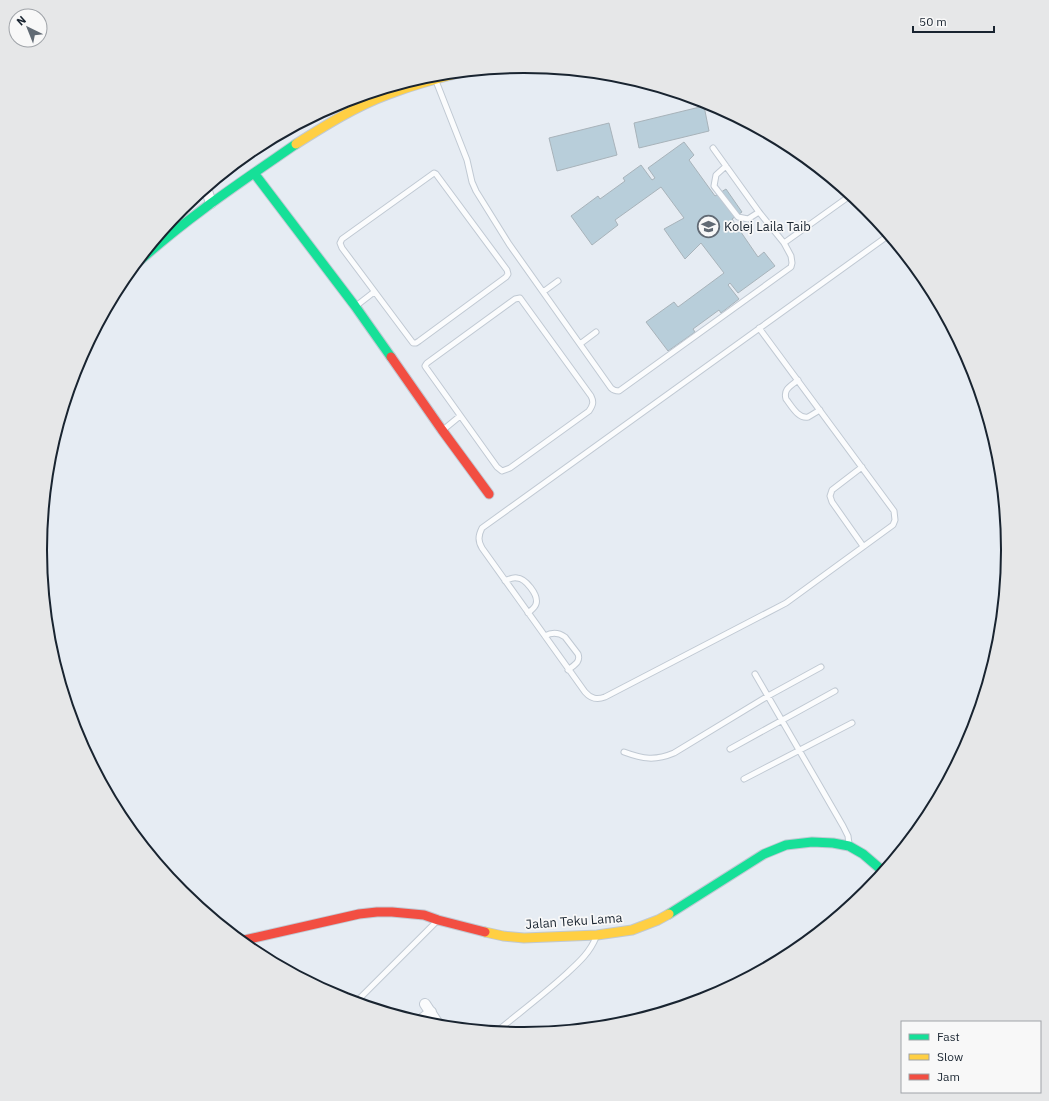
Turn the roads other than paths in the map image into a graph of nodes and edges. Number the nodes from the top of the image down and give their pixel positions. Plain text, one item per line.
1 (436, 81) edge
2 (402, 89) edge
3 (713, 148) dead end
4 (726, 166) junction
5 (254, 173) junction
6 (208, 193) edge
7 (847, 198) edge
8 (211, 203) junction
9 (759, 212) junction
10 (885, 238) edge
11 (784, 243) junction
12 (158, 245) edge
13 (558, 281) dead end
14 (374, 292) junction
15 (543, 292) junction
16 (355, 306) junction
17 (759, 328) junction
18 (596, 332) dead end
19 (580, 344) junction
20 (798, 380) junction
21 (820, 410) junction
22 (460, 416) junction
23 (442, 430) junction
24 (862, 467) junction
25 (489, 494) dead end
26 (864, 546) junction
27 (505, 581) junction
28 (528, 613) junction
29 (545, 636) junction
30 (821, 667) dead end
31 (568, 670) junction
32 (755, 674) dead end
33 (834, 691) dead end
34 (768, 696) junction
35 (782, 721) junction
36 (852, 723) dead end
37 (730, 749) dead end
38 (799, 751) junction
39 (624, 752) dead end
40 (744, 779) dead end
41 (849, 846) junction
42 (880, 869) edge
43 (438, 920) junction
44 (597, 935) junction
45 (248, 939) edge
46 (359, 999) edge
47 (422, 1017) edge
48 (435, 1020) edge
49 (502, 1027) edge

1 - 15 lane
2 - 5 street
3 - 4 lane
4 - 9 lane
4 - 9 lane
5 - 8 street
5 - 16 street
6 - 8 street
7 - 11 lane
8 - 12 street
9 - 11 lane
10 - 17 lane
11 - 19 lane
13 - 15 lane
14 - 14 lane
14 - 16 lane
15 - 19 lane
16 - 23 street
17 - 20 lane
17 - 27 lane
18 - 19 lane
20 - 21 lane
20 - 21 lane
21 - 24 lane
22 - 22 lane
22 - 23 lane
23 - 25 street
24 - 26 lane
24 - 26 lane
26 - 31 lane
27 - 28 lane
27 - 28 lane
28 - 29 lane
29 - 31 lane
29 - 31 lane
30 - 34 lane
32 - 34 lane
33 - 35 lane
34 - 35 lane
34 - 39 lane
35 - 37 lane
35 - 38 lane
36 - 38 lane
38 - 40 lane
38 - 41 lane
41 - 42 street, Jalan Teku Lama
41 - 44 street, Jalan Teku Lama
43 - 44 street, Jalan Teku Lama
43 - 45 street, Jalan Teku Lama
43 - 46 lane
44 - 49 lane
47 - 48 street

